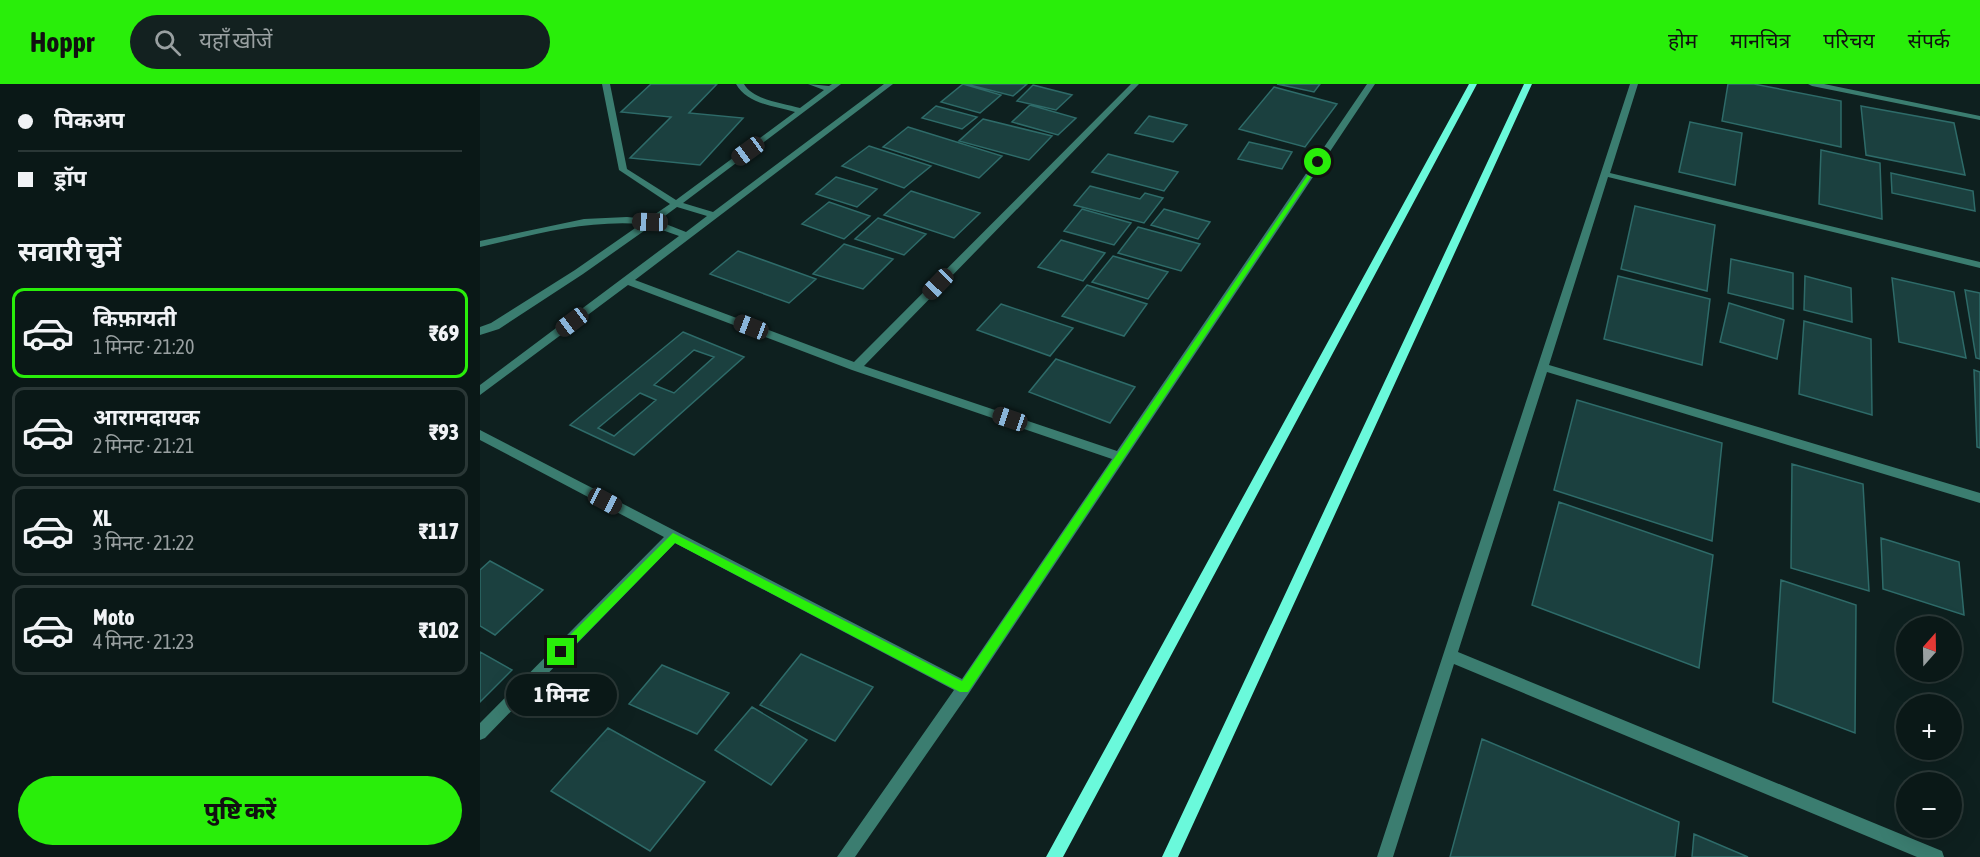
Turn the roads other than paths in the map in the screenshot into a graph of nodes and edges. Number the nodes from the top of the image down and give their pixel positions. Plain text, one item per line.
1 (606, 84) edge
2 (740, 84) edge
3 (812, 84) edge
4 (889, 84) edge
5 (1135, 84) edge
6 (1371, 84) edge
7 (1473, 84) edge
8 (1528, 84) edge
9 (1634, 84) edge
10 (1812, 84) edge
11 (834, 86) edge
12 (802, 111) junction
13 (1980, 118) edge
14 (1605, 174) junction
15 (676, 204) junction
16 (714, 215) junction
17 (650, 222) junction
18 (687, 236) junction
19 (480, 244) edge
20 (1980, 265) edge
21 (627, 281) junction
22 (480, 331) edge
23 (856, 367) junction
24 (1542, 367) junction
25 (480, 391) edge
26 (480, 435) edge
27 (1120, 457) junction
28 (1980, 498) edge
29 (673, 537) junction
30 (1450, 655) junction
31 (964, 688) junction
32 (480, 733) edge
33 (845, 857) edge
34 (1054, 857) edge
35 (1170, 857) edge
36 (1385, 857) edge
37 (1936, 857) edge

1 - 15 street
2 - 12 street
3 - 11 street
4 - 16 street
5 - 23 street
6 - 27 street
7 - 34 street
8 - 35 street
9 - 14 street
10 - 13 street
11 - 12 street
12 - 15 street
14 - 20 street
14 - 24 street
15 - 16 street
15 - 17 street
16 - 18 street
17 - 18 street
17 - 19 street
17 - 22 street
18 - 21 street
21 - 23 street
21 - 25 street
23 - 27 street
24 - 28 street
24 - 30 street
26 - 29 street
27 - 31 street
29 - 31 street
29 - 32 street
30 - 36 street
30 - 37 street
31 - 33 street

